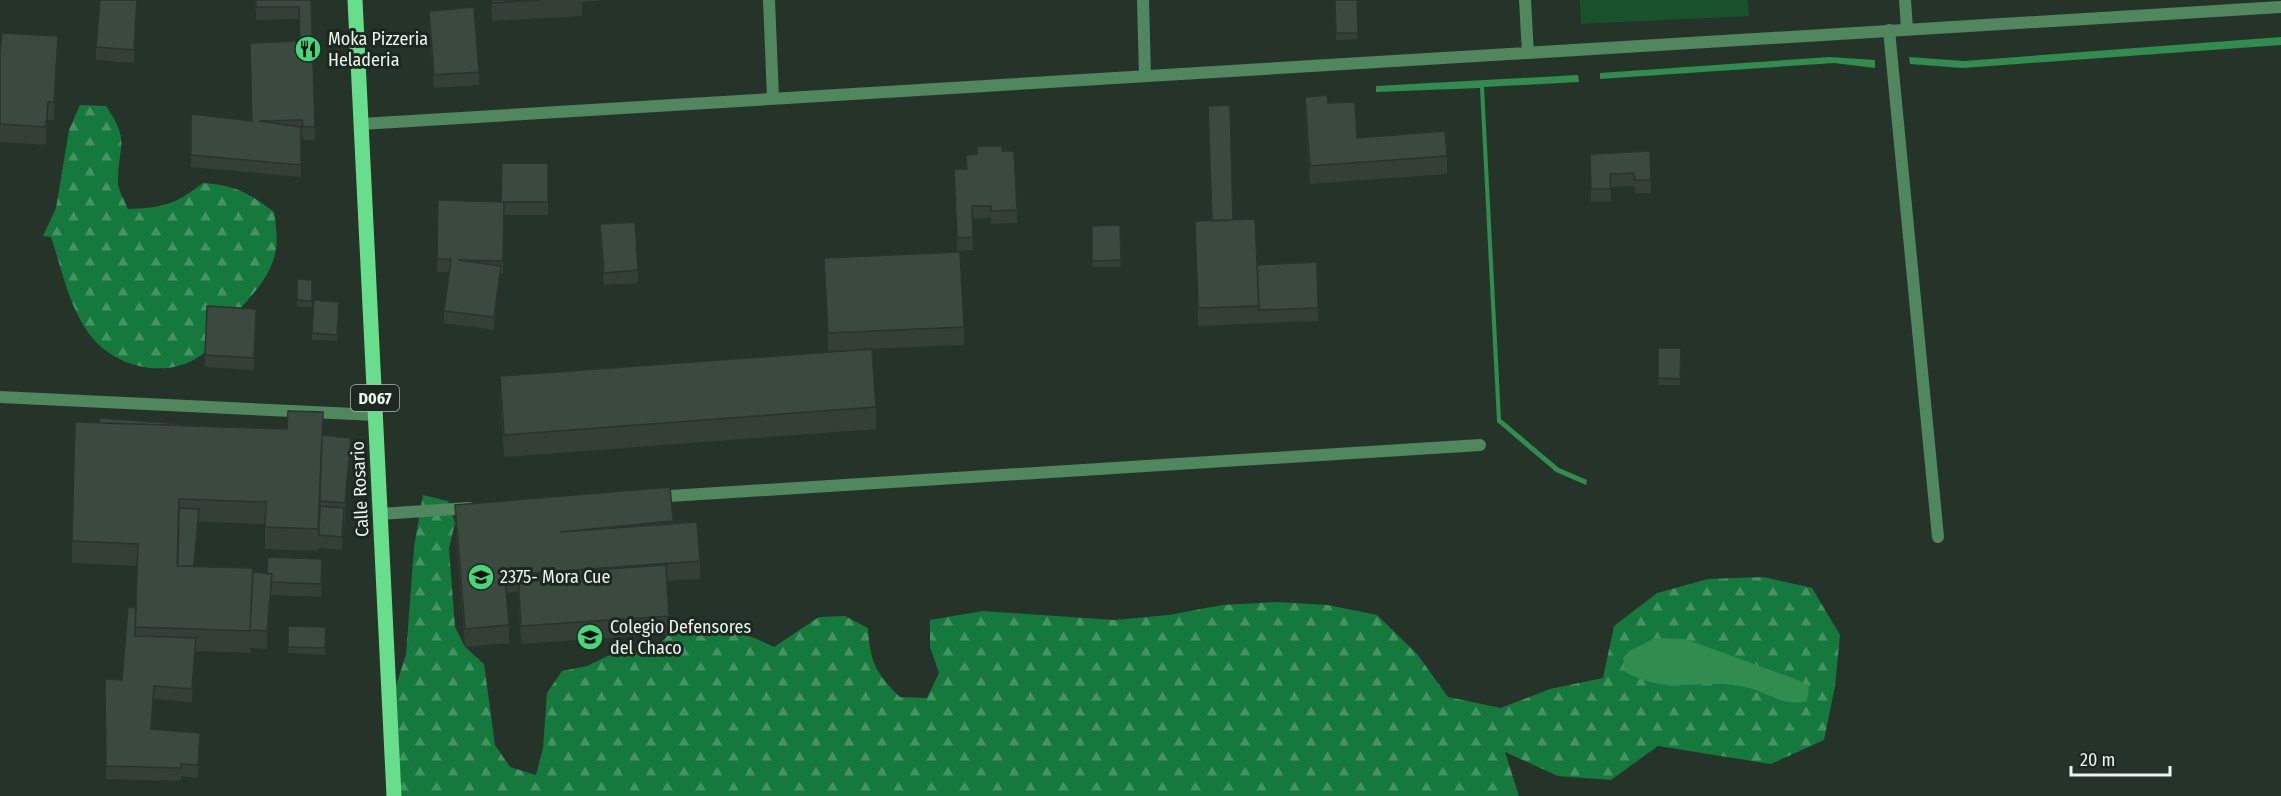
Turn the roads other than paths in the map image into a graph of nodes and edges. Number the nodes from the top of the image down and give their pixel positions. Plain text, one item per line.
1 (356, 0) edge
2 (769, 0) edge
3 (1143, 0) edge
4 (1525, 0) edge
5 (1905, 0) edge
6 (2281, 7) edge
7 (1907, 29) junction
8 (1889, 30) junction
9 (1528, 53) junction
10 (1145, 76) junction
11 (773, 98) junction
12 (361, 124) junction
13 (0, 397) edge
14 (375, 414) junction
15 (1480, 445) dead end
16 (643, 497) edge
17 (488, 507) edge
18 (380, 514) junction
19 (1938, 537) dead end
20 (394, 796) edge

1 - 12 main road, Calle Rosario / D067
2 - 11 street
3 - 10 street
4 - 9 street
5 - 7 street
6 - 7 street
7 - 8 street
8 - 9 street
8 - 19 street
9 - 10 street
10 - 11 street
11 - 12 street
12 - 14 main road, Calle Rosario / D067
13 - 14 street
14 - 18 main road, Calle Rosario / D067
15 - 16 street
17 - 18 street
18 - 20 main road, Calle Rosario / D067

